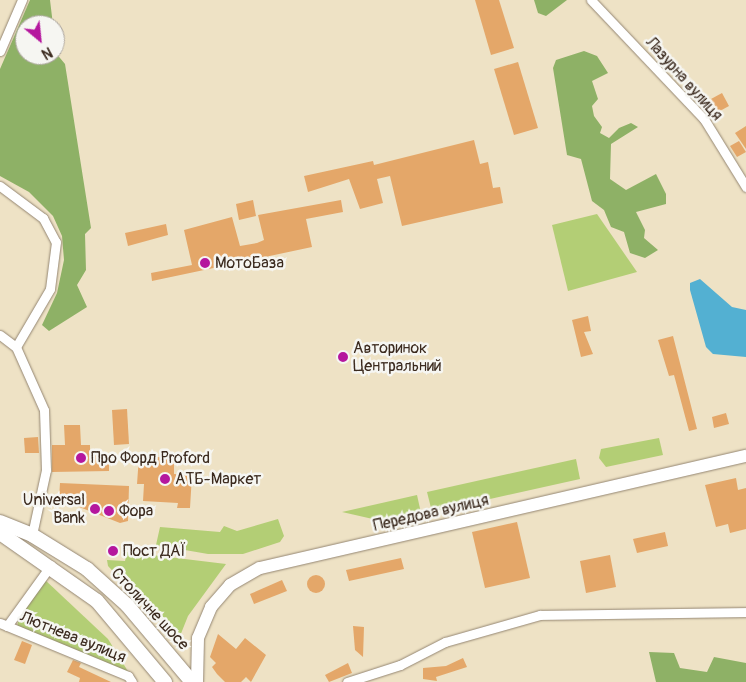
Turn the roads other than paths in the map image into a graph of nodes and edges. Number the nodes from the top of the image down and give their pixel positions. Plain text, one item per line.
1 (22, 0) edge
2 (591, 0) edge
3 (0, 51) edge
4 (0, 186) edge
5 (746, 187) edge
6 (0, 335) edge
7 (16, 347) junction
8 (746, 456) edge
9 (0, 522) edge
10 (0, 533) edge
11 (32, 535) junction
12 (51, 565) junction
13 (746, 612) edge
14 (3, 625) edge
15 (132, 682) edge
16 (165, 682) edge
17 (192, 682) edge
18 (197, 682) edge
19 (347, 682) edge

1 - 3 street
2 - 5 street, Лазурна вулиця
4 - 7 street
6 - 7 street
7 - 11 street
8 - 18 street, Передова вулиця
9 - 11 main road, Столичне шосе
10 - 12 main road, Столичне шосе
11 - 17 main road, Столичне шосе
12 - 14 street
12 - 16 main road, Столичне шосе
13 - 19 street
14 - 15 street, Лютнева вулиця

